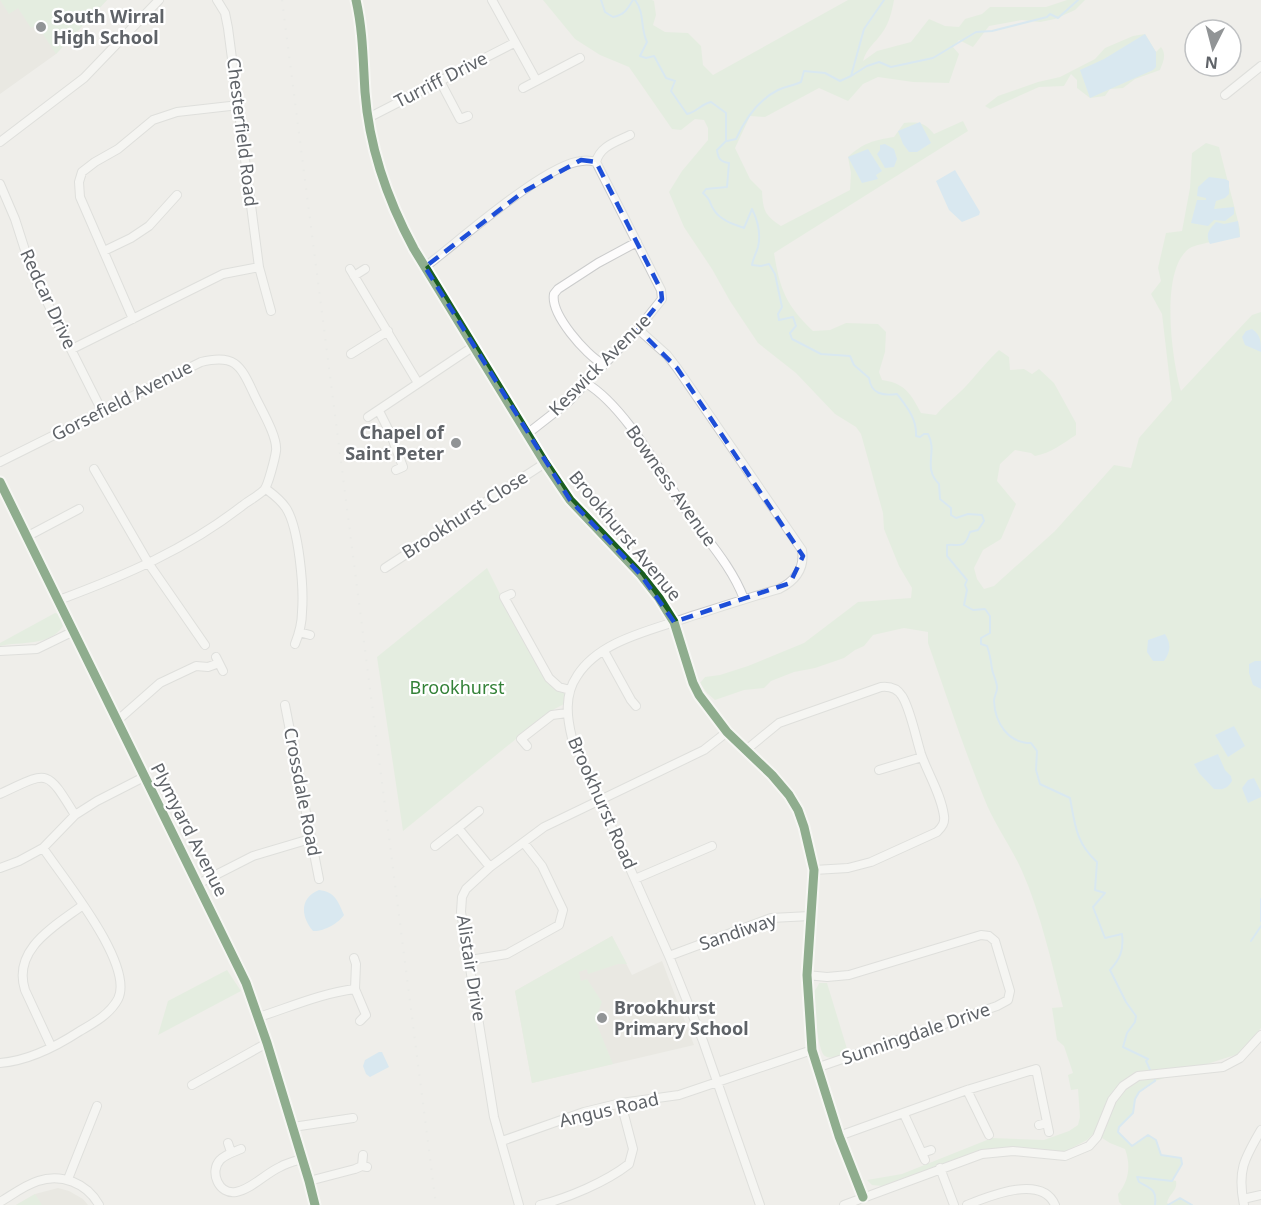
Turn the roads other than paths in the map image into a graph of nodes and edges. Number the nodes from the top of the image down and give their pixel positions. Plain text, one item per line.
1 (159, 0) edge
2 (218, 0) edge
3 (356, 0) edge
4 (492, 0) edge
5 (514, 43) junction
6 (580, 58) dead end
7 (1261, 66) edge
8 (536, 80) junction
9 (440, 81) junction
10 (523, 88) dead end
11 (1225, 95) dead end
12 (238, 105) junction
13 (369, 118) junction
14 (460, 119) dead end
15 (630, 135) dead end
16 (0, 142) edge
17 (596, 162) junction
18 (0, 184) edge
19 (177, 195) dead end
20 (637, 242) junction
21 (104, 251) junction
22 (259, 267) junction
23 (425, 267) junction
24 (365, 269) dead end
25 (271, 311) dead end
26 (133, 319) junction
27 (638, 329) junction
28 (388, 331) junction
29 (474, 346) junction
30 (72, 349) junction
31 (351, 354) dead end
32 (603, 364) junction
33 (586, 382) junction
34 (418, 383) junction
35 (102, 411) junction
36 (379, 411) junction
37 (368, 417) dead end
38 (528, 434) junction
39 (0, 462) edge
40 (545, 463) junction
41 (94, 469) dead end
42 (396, 470) dead end
43 (0, 482) edge
44 (266, 489) junction
45 (3, 498) edge
46 (79, 509) dead end
47 (28, 536) junction
48 (149, 564) junction
49 (385, 568) dead end
50 (511, 594) dead end
51 (744, 599) junction
52 (59, 600) junction
53 (674, 622) junction
54 (74, 631) junction
55 (299, 632) junction
56 (310, 635) dead end
57 (295, 644) dead end
58 (206, 645) dead end
59 (0, 651) edge
60 (604, 651) junction
61 (219, 664) dead end
62 (570, 690) junction
63 (631, 704) dead end
64 (285, 705) dead end
65 (567, 712) junction
66 (118, 720) junction
67 (727, 732) junction
68 (527, 746) dead end
69 (746, 750) junction
70 (922, 757) junction
71 (879, 770) dead end
72 (144, 777) junction
73 (0, 794) edge
74 (600, 801) junction
75 (479, 811) dead end
76 (75, 815) junction
77 (458, 828) junction
78 (310, 839) junction
79 (524, 843) junction
80 (435, 846) dead end
81 (712, 846) dead end
82 (43, 849) junction
83 (490, 867) junction
84 (0, 868) edge
85 (814, 870) junction
86 (319, 879) dead end
87 (635, 879) junction
88 (198, 884) junction
89 (82, 905) junction
90 (810, 916) junction
91 (669, 956) junction
92 (470, 960) junction
93 (357, 961) dead end
94 (807, 975) junction
95 (355, 989) junction
96 (259, 1017) junction
97 (367, 1017) dead end
98 (1261, 1035) edge
99 (267, 1043) junction
100 (51, 1046) junction
101 (812, 1050) junction
102 (0, 1063) edge
103 (819, 1067) junction
104 (716, 1081) junction
105 (192, 1085) dead end
106 (967, 1090) junction
107 (621, 1103) junction
108 (97, 1106) dead end
109 (904, 1114) junction
110 (353, 1118) dead end
111 (293, 1127) junction
112 (1045, 1127) dead end
113 (1261, 1130) edge
114 (989, 1135) dead end
115 (839, 1136) junction
116 (501, 1141) junction
117 (241, 1149) dead end
118 (931, 1150) dead end
119 (363, 1155) dead end
120 (302, 1159) junction
121 (940, 1168) junction
122 (68, 1179) junction
123 (309, 1181) junction
124 (1261, 1195) edge
125 (863, 1197) junction
126 (0, 1202) edge
127 (1244, 1202) edge
128 (99, 1205) edge
129 (315, 1205) edge
130 (519, 1205) edge
131 (540, 1205) edge
132 (760, 1205) edge
133 (844, 1205) edge
134 (954, 1205) edge
135 (967, 1205) edge
136 (1054, 1205) edge

1 - 16 street
2 - 12 street, Chesterfield Road
3 - 13 street, Brookhurst Avenue
4 - 5 street
5 - 8 street
5 - 9 street, Turriff Drive
6 - 8 street
7 - 11 street
8 - 10 street
9 - 13 street, Turriff Drive
9 - 14 street
12 - 21 street
12 - 22 street, Chesterfield Road
13 - 23 street, Brookhurst Avenue
15 - 17 street
17 - 20 street, Keswick Avenue
17 - 23 street
18 - 30 street, Redcar Drive
19 - 21 street
20 - 27 street, Keswick Avenue
20 - 32 street
21 - 26 street
22 - 25 street, Chesterfield Road
22 - 26 street
23 - 29 street, Brookhurst Avenue
24 - 28 street
26 - 30 street
27 - 32 street, Keswick Avenue
27 - 51 street, Brookhurst Road
28 - 31 street
28 - 34 street
29 - 34 street
29 - 38 street, Brookhurst Avenue
30 - 35 street, Redcar Drive
32 - 33 street, Keswick Avenue
33 - 38 street, Keswick Avenue
33 - 51 street, Bowness Avenue
34 - 36 street
35 - 39 street, Gorsefield Avenue
35 - 44 street, Gorsefield Avenue
36 - 37 street
36 - 42 street
38 - 40 street, Brookhurst Avenue
40 - 49 street, Brookhurst Close
40 - 53 street, Brookhurst Avenue
41 - 48 street
43 - 45 street, Plymyard Avenue
44 - 48 street
44 - 55 street
45 - 47 street, Plymyard Avenue
46 - 47 street
47 - 52 street, Plymyard Avenue
48 - 52 street
48 - 58 street
50 - 62 street
51 - 53 street, Brookhurst Road
52 - 54 street, Plymyard Avenue
53 - 60 street, Brookhurst Road
53 - 67 street, Brookhurst Avenue
54 - 59 street
54 - 66 street, Plymyard Avenue
55 - 56 street
55 - 57 street
60 - 62 street, Brookhurst Road
60 - 63 street
61 - 66 street
62 - 65 street, Brookhurst Road
64 - 78 street, Crossdale Road
65 - 68 street
65 - 74 street, Brookhurst Road
66 - 72 street, Plymyard Avenue
67 - 69 street, Brookhurst Avenue
67 - 74 street, Alistair Drive
69 - 70 street
69 - 85 street, Brookhurst Avenue
70 - 71 street
70 - 85 street
72 - 76 street
72 - 88 street, Plymyard Avenue
73 - 76 street
74 - 79 street, Alistair Drive
74 - 87 street, Brookhurst Road
75 - 77 street
76 - 82 street
77 - 80 street
77 - 83 street
78 - 86 street, Crossdale Road
78 - 88 street
79 - 83 street, Alistair Drive
79 - 92 street
81 - 87 street
82 - 84 street
82 - 89 street
83 - 92 street, Alistair Drive
85 - 90 street, Brookhurst Avenue
87 - 91 street, Brookhurst Road
88 - 96 street, Plymyard Avenue
89 - 100 street
89 - 100 street
90 - 91 street, Sandiway
90 - 94 street, Brookhurst Avenue
91 - 104 street, Brookhurst Road
92 - 116 street, Alistair Drive
93 - 95 street
94 - 101 street, Brookhurst Avenue
94 - 103 street, Sunningdale Drive
95 - 96 street
95 - 97 street
96 - 99 street, Plymyard Avenue
98 - 121 street
99 - 105 street
99 - 111 street, Plymyard Avenue
100 - 102 street
101 - 103 street, Brookhurst Avenue
101 - 104 street, Angus Road
103 - 115 street, Brookhurst Avenue
104 - 107 street, Angus Road
104 - 132 street, Brookhurst Road
106 - 109 street
106 - 112 street
106 - 114 street
107 - 116 street, Angus Road
107 - 131 street
108 - 122 street
109 - 115 street
109 - 118 street
110 - 111 street
111 - 120 street, Plymyard Avenue
113 - 127 street
115 - 125 street, Brookhurst Avenue
116 - 130 street, Alistair Drive
117 - 120 street
119 - 123 street
120 - 123 street, Plymyard Avenue
121 - 125 street
121 - 134 street
122 - 126 street
122 - 128 street
123 - 129 street, Plymyard Avenue
124 - 127 street
125 - 133 street
135 - 136 street

